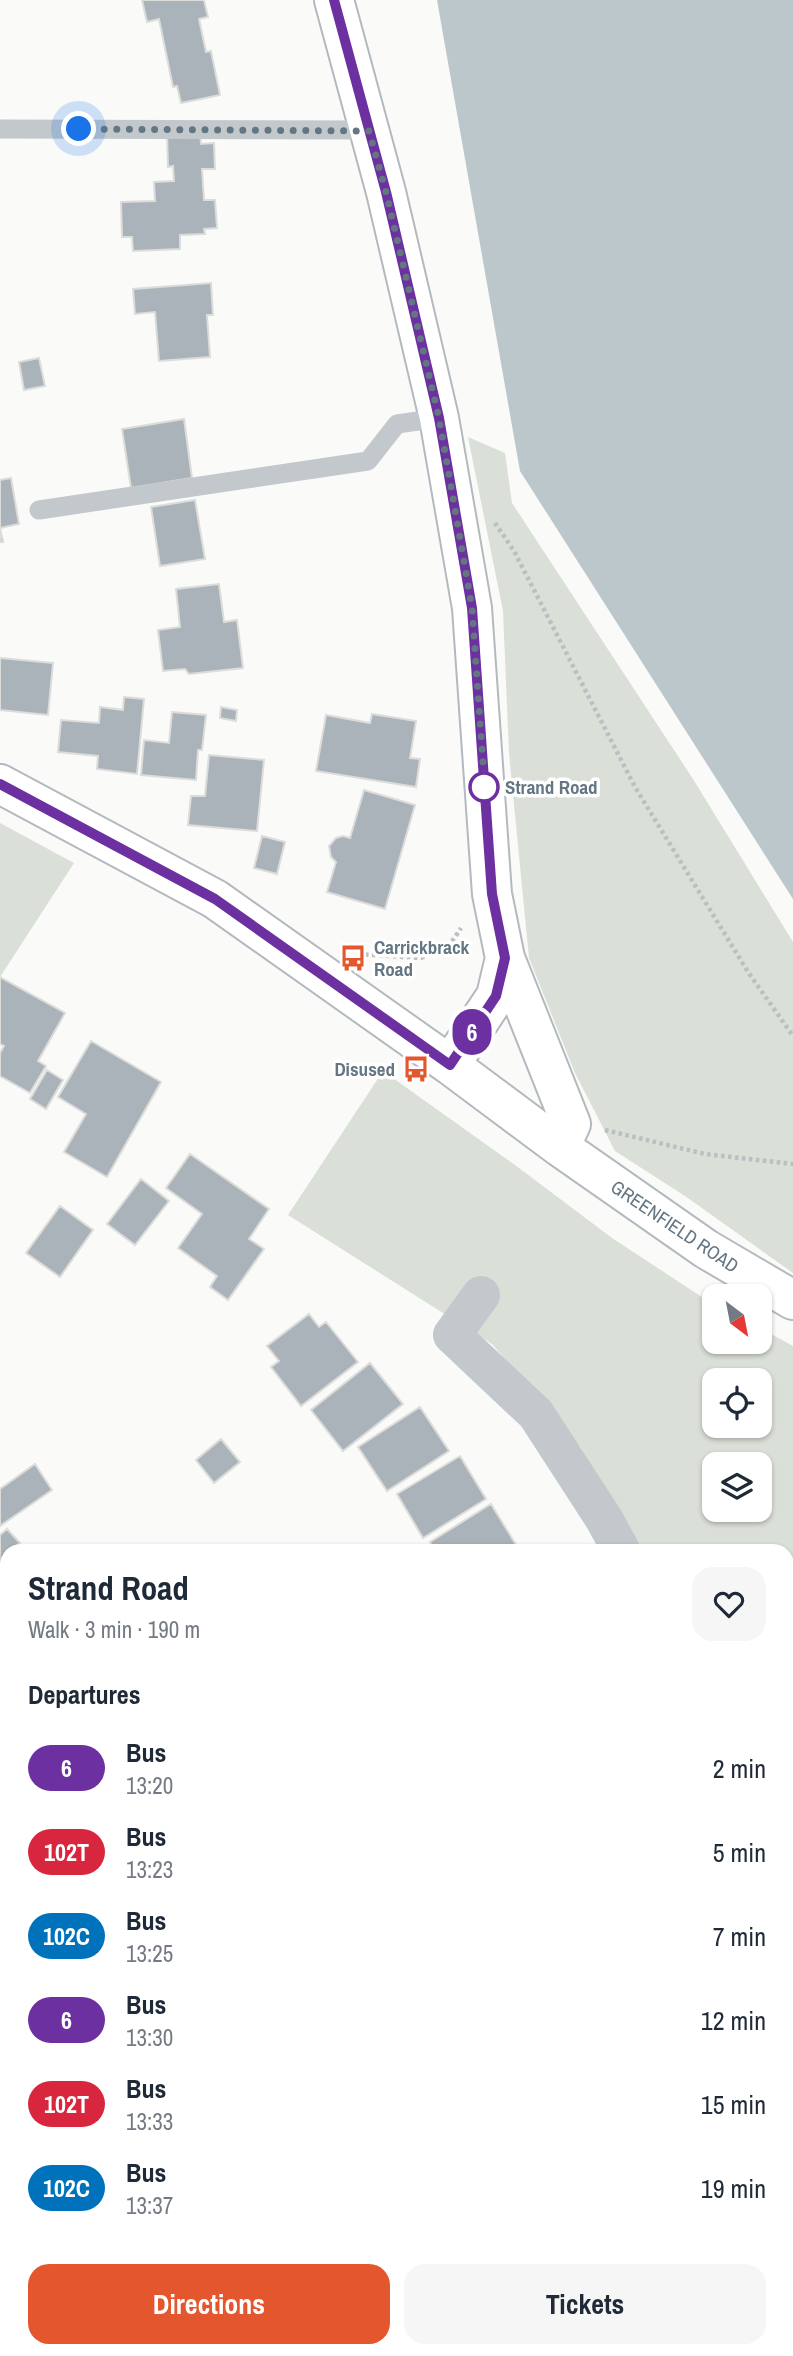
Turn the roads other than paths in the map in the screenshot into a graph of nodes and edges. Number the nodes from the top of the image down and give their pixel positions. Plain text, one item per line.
1 (334, 0) edge
2 (0, 128) edge
3 (369, 131) junction
4 (439, 418) junction
5 (39, 509) dead end
6 (0, 784) edge
7 (505, 958) junction
8 (450, 1065) junction
9 (565, 1136) junction
10 (481, 1295) dead end
11 (793, 1300) edge
12 (618, 1544) edge

1 - 3 street
2 - 3 lane
3 - 4 street
4 - 5 lane
4 - 7 street
6 - 8 street
7 - 8 street
7 - 9 street
8 - 9 street
9 - 11 street, GREENFIELD ROAD
10 - 12 street

